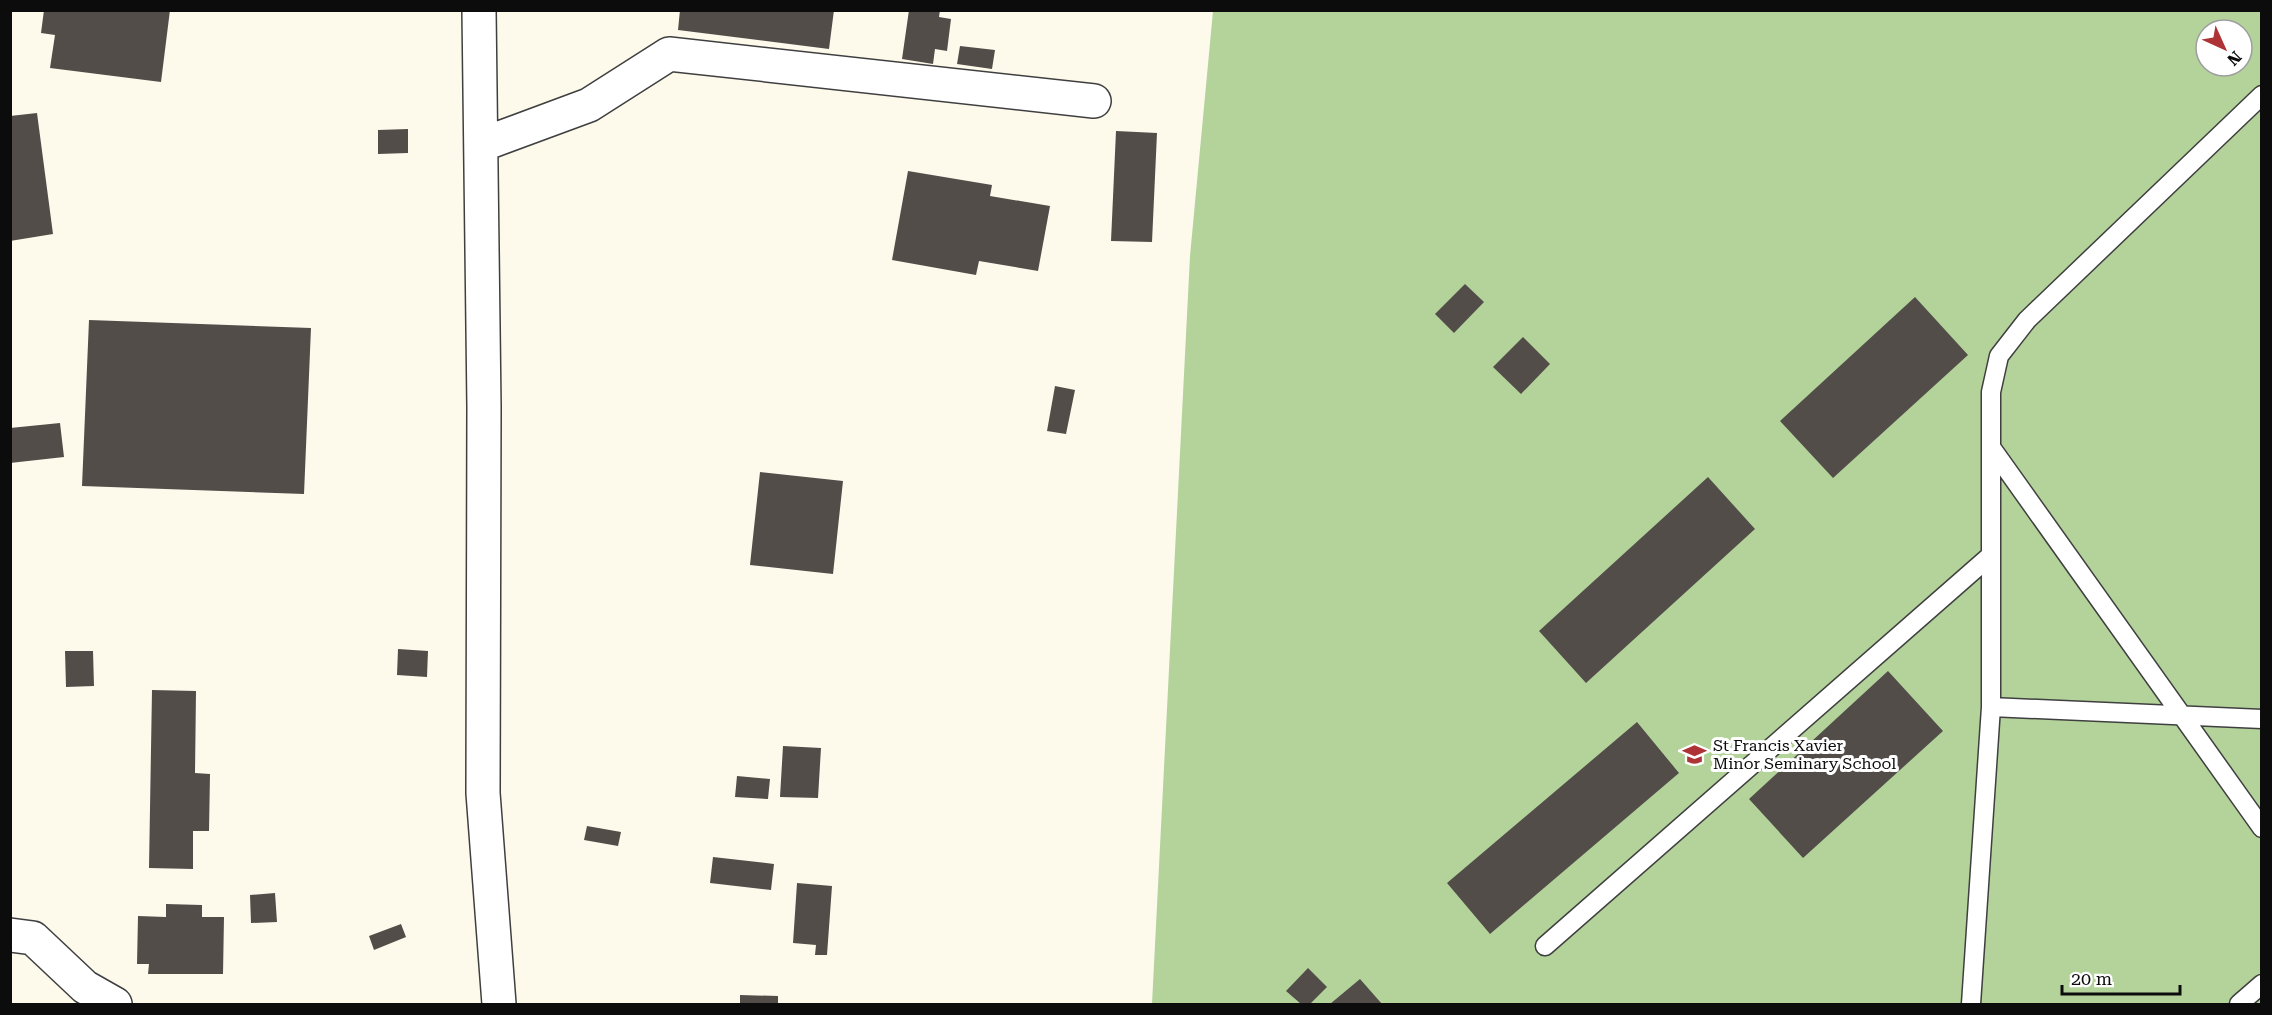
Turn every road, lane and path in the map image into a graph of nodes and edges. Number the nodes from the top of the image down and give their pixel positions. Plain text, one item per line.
1 (479, 10) edge
2 (2262, 95) edge
3 (1095, 101) dead end
4 (481, 146) junction
5 (1993, 450) junction
6 (1990, 556) junction
7 (1991, 707) junction
8 (2182, 716) junction
9 (2262, 719) edge
10 (2262, 828) edge
11 (10, 935) edge
12 (1545, 946) dead end
13 (2262, 984) edge
14 (115, 1005) edge
15 (500, 1005) edge
16 (1971, 1005) edge
17 (2239, 1005) edge

1 - 4 street
2 - 5 lane
3 - 4 street
4 - 15 street
5 - 6 lane
5 - 8 lane
6 - 7 lane
6 - 12 lane
7 - 8 lane
7 - 16 lane
8 - 9 lane
8 - 10 lane
11 - 14 street
13 - 17 lane

